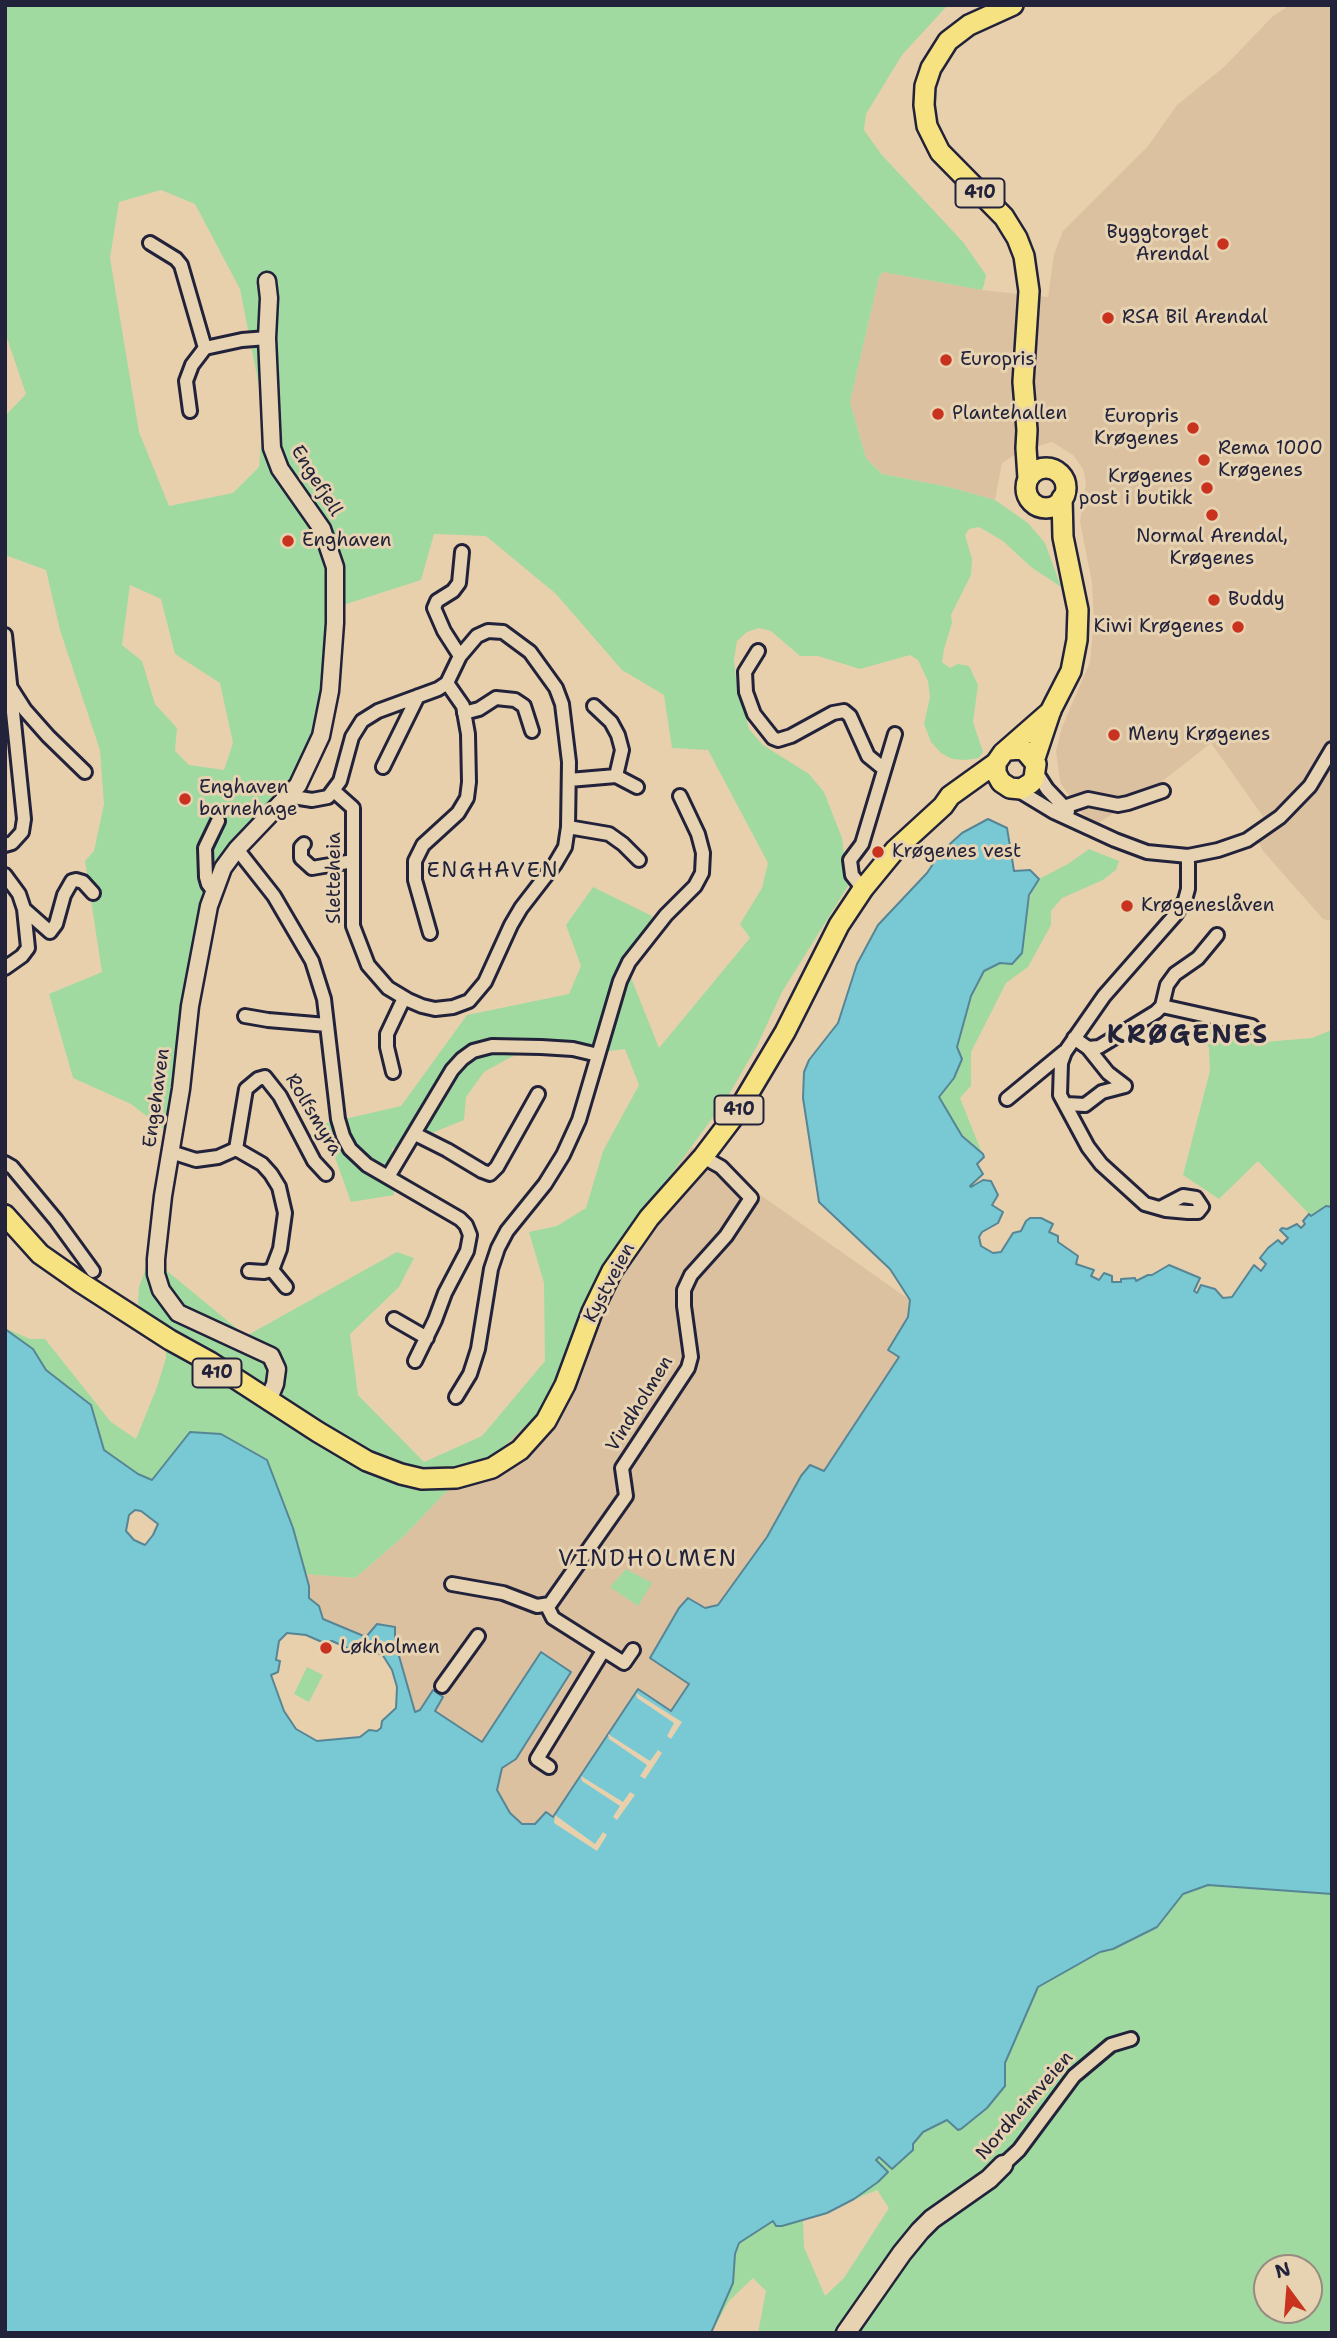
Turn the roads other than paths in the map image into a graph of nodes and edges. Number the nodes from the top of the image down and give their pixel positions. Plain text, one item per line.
1 (1013, 5) edge
2 (150, 243) dead end
3 (267, 281) dead end
4 (267, 338) junction
5 (205, 348) junction
6 (190, 411) dead end
7 (1027, 430) junction
8 (1052, 469) junction
9 (1028, 478) junction
10 (1062, 498) junction
11 (1039, 507) junction
12 (462, 551) dead end
13 (1068, 564) junction
14 (5, 635) edge
15 (758, 652) dead end
16 (460, 656) junction
17 (447, 683) junction
18 (11, 688) junction
19 (418, 696) junction
20 (593, 706) dead end
21 (1051, 710) junction
22 (464, 713) junction
23 (532, 731) dead end
24 (895, 734) dead end
25 (1332, 749) edge
26 (1003, 757) junction
27 (1035, 766) junction
28 (307, 767) joint
29 (383, 767) dead end
30 (884, 769) junction
31 (86, 772) dead end
32 (616, 776) junction
33 (569, 780) junction
34 (637, 788) dead end
35 (1010, 788) junction
36 (1163, 790) dead end
37 (334, 791) junction
38 (287, 796) junction
39 (680, 796) dead end
40 (943, 806) junction
41 (1064, 807) junction
42 (218, 821) dead end
43 (568, 827) junction
44 (1096, 832) junction
45 (304, 844) dead end
46 (5, 845) edge
47 (237, 849) junction
48 (1188, 856) junction
49 (639, 860) dead end
50 (354, 861) junction
51 (5, 875) edge
52 (863, 889) junction
53 (214, 892) junction
54 (93, 893) dead end
55 (24, 909) junction
56 (430, 933) dead end
57 (1217, 935) dead end
58 (5, 968) edge
59 (404, 998) junction
60 (1162, 1006) junction
61 (245, 1016) dead end
62 (327, 1025) junction
63 (1252, 1027) dead end
64 (1074, 1038) junction
65 (1087, 1048) junction
66 (1065, 1052) junction
67 (598, 1055) junction
68 (393, 1072) dead end
69 (538, 1094) dead end
70 (1007, 1099) dead end
71 (1066, 1104) junction
72 (415, 1134) junction
73 (236, 1149) junction
74 (170, 1152) junction
75 (703, 1157) junction
76 (5, 1163) edge
77 (326, 1174) dead end
78 (388, 1177) junction
79 (1160, 1208) dead end
80 (8, 1217) edge
81 (272, 1270) junction
82 (249, 1271) dead end
83 (86, 1277) junction
84 (286, 1287) dead end
85 (394, 1319) dead end
86 (427, 1338) junction
87 (415, 1361) dead end
88 (456, 1397) dead end
89 (268, 1401) junction
90 (452, 1584) dead end
91 (547, 1606) junction
92 (478, 1636) dead end
93 (633, 1650) dead end
94 (603, 1651) junction
95 (442, 1686) dead end
96 (549, 1767) dead end
97 (1131, 2039) dead end
98 (1003, 2165) joint
99 (846, 2333) edge

1 - 7 main road, 410
2 - 5 street
3 - 4 street, Engefjell
4 - 5 street
4 - 28 street, Engefjell
5 - 6 street
7 - 8 main road, 410
7 - 9 main road, 410
8 - 9 main road
8 - 10 main road, 410
9 - 11 main road, 410
10 - 11 main road
10 - 13 main road, Kystveien / 410
11 - 13 main road, Kystveien / 410
12 - 16 street
13 - 21 main road, Kystveien / 410
14 - 18 street
15 - 30 street
16 - 17 street, Sletteheia
16 - 33 street, Sletteheia
17 - 19 street
17 - 22 street
18 - 31 street
18 - 46 street
19 - 29 street
19 - 37 street
20 - 32 street
21 - 26 main road, Kystveien / 410
21 - 27 main road, Kystveien / 410
22 - 23 street
22 - 56 street
24 - 30 street
25 - 48 street
26 - 27 main road
26 - 35 main road
26 - 40 main road, Kystveien / 410
27 - 35 main road, 410
27 - 41 street
28 - 38 street, Engehaven
30 - 52 street
32 - 33 street
32 - 34 street
33 - 43 street, Sletteheia
35 - 40 main road, Kystveien / 410
35 - 44 street
36 - 41 street
37 - 38 street
37 - 50 street, Sletteheia
38 - 47 street, Engehaven
39 - 67 street
40 - 52 main road, Kystveien / 410
41 - 44 street
42 - 53 street
43 - 49 street
43 - 59 street, Sletteheia
44 - 48 street
45 - 50 street
47 - 53 street, Engehaven
47 - 62 street
48 - 64 street
50 - 59 street, Sletteheia
51 - 55 street
52 - 75 main road, Kystveien / 410
53 - 74 street, Engehaven
54 - 55 street
55 - 58 street
57 - 60 street
59 - 68 street
60 - 63 street
60 - 65 street
61 - 62 street
62 - 78 street
64 - 65 street
64 - 66 street
65 - 71 street
66 - 70 street
66 - 71 street
67 - 72 street
67 - 88 street
69 - 72 street
71 - 79 street
72 - 78 street
73 - 74 street
73 - 77 street, Rolfsmyra
73 - 81 street
74 - 89 street, Engehaven
75 - 89 main road, Kystveien / 410
75 - 91 street, Vindholmen
76 - 83 street, Kystveien
78 - 86 street
80 - 83 main road, Kystveien / 410
81 - 82 street
81 - 84 street
83 - 89 main road, Kystveien / 410
85 - 86 street
86 - 87 street
90 - 91 street
91 - 94 street
92 - 95 street
93 - 94 street
94 - 96 street
97 - 98 street, Nordheimveien
98 - 99 main road, Nordheimveien

